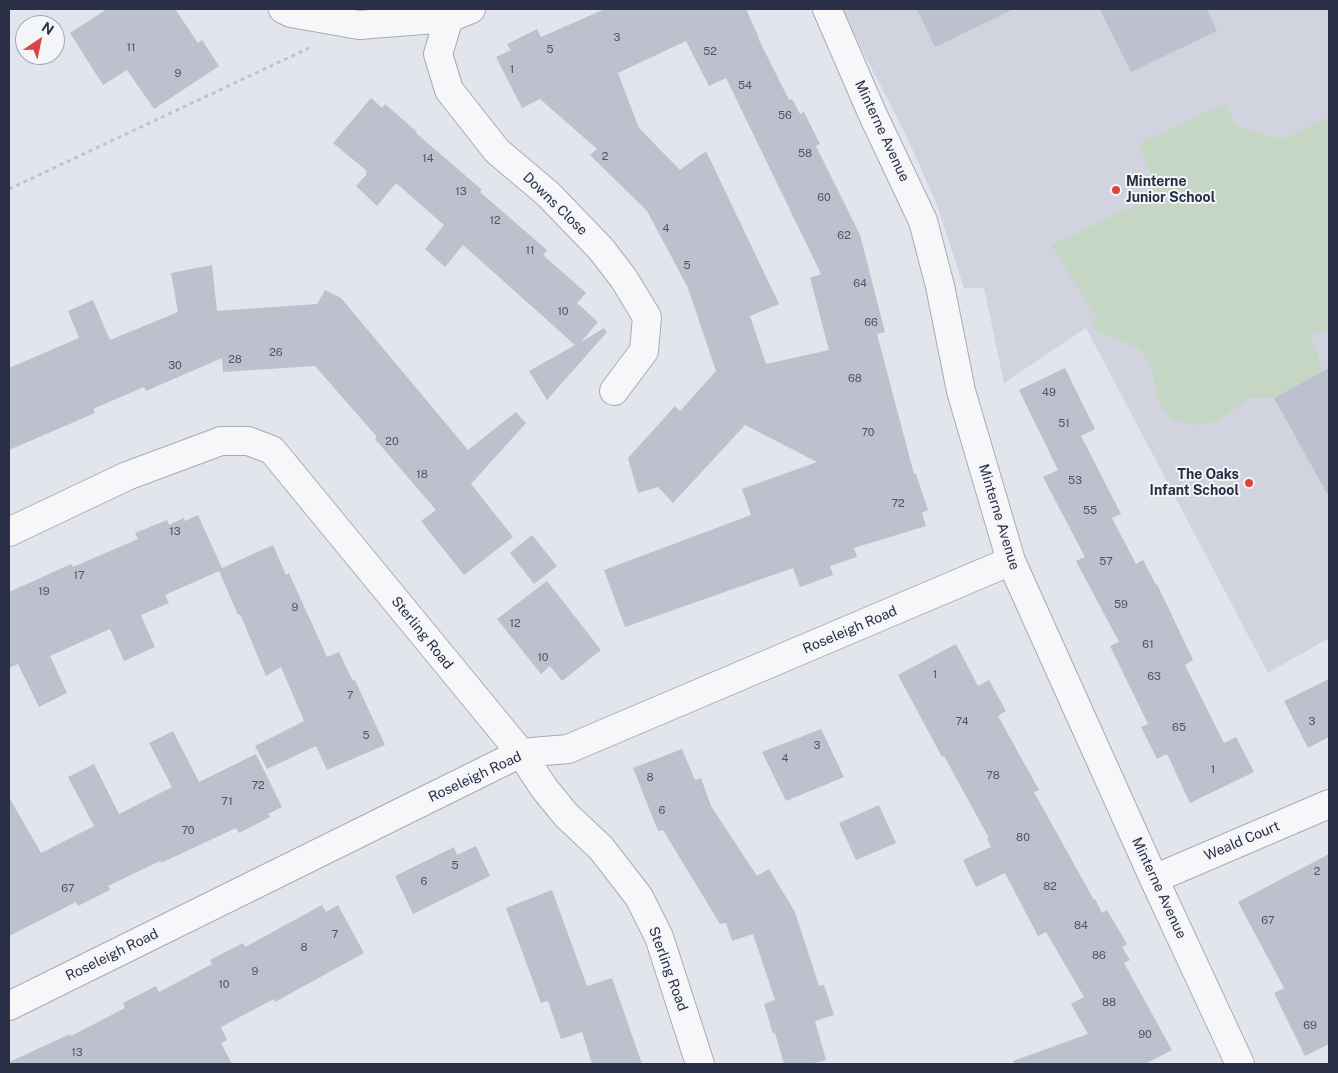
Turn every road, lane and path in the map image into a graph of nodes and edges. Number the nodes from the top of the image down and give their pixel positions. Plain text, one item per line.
1 (284, 9) edge
2 (827, 9) edge
3 (460, 13) edge
4 (314, 46) dead end
5 (9, 190) edge
6 (614, 391) dead end
7 (9, 532) edge
8 (1011, 561) junction
9 (521, 753) junction
10 (1329, 804) edge
11 (1154, 879) junction
12 (9, 1006) edge
13 (700, 1064) edge
14 (1240, 1064) edge

1 - 3 street
2 - 8 street, Minterne Avenue
3 - 6 street, Downs Close
4 - 5 path
7 - 9 street, Sterling Road
8 - 9 street, Roseleigh Road
8 - 11 street, Minterne Avenue
9 - 12 street, Roseleigh Road
9 - 13 street, Sterling Road
10 - 11 street, Weald Court
11 - 14 street, Minterne Avenue

